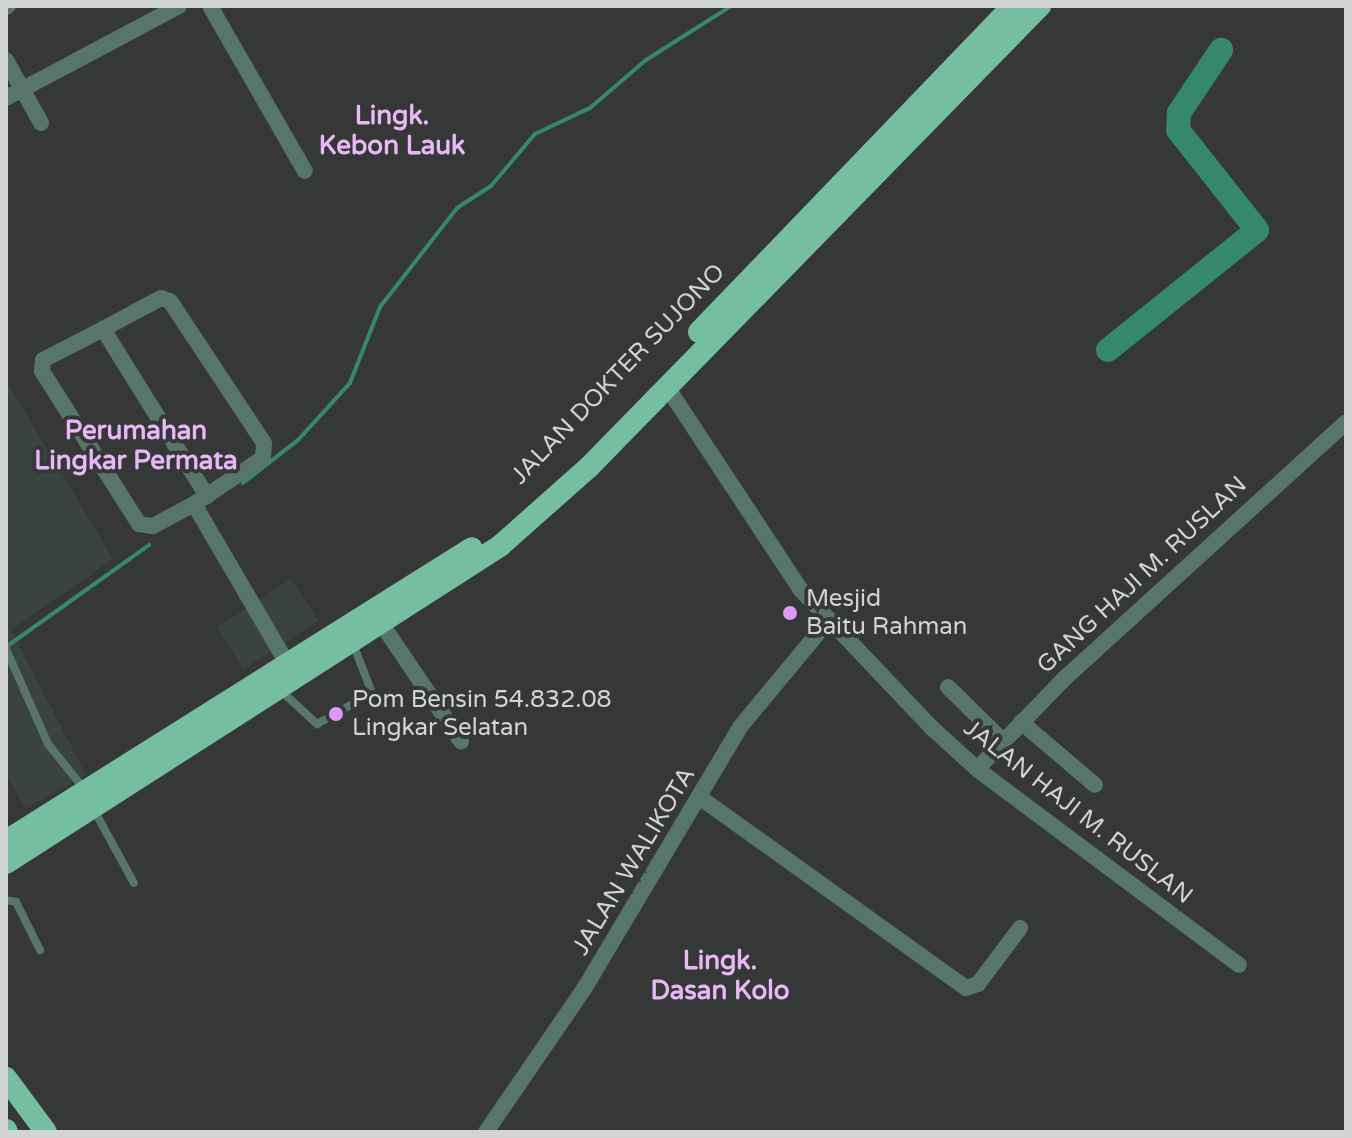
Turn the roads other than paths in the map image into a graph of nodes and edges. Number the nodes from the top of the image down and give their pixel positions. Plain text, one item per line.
1 (179, 6) edge
2 (210, 6) edge
3 (1013, 6) edge
4 (1040, 6) edge
5 (6, 60) edge
6 (21, 90) junction
7 (6, 98) edge
8 (41, 123) dead end
9 (305, 171) dead end
10 (103, 329) junction
11 (667, 387) junction
12 (1346, 422) edge
13 (200, 500) junction
14 (496, 540) junction
15 (828, 621) junction
16 (381, 623) junction
17 (352, 640) junction
18 (7, 652) edge
19 (287, 663) junction
20 (948, 687) dead end
21 (278, 688) junction
22 (1021, 722) junction
23 (461, 741) dead end
24 (1003, 741) junction
25 (977, 769) junction
26 (124, 777) junction
27 (1095, 785) dead end
28 (702, 799) junction
29 (89, 800) junction
30 (6, 841) edge
31 (6, 863) edge
32 (134, 883) dead end
33 (6, 900) edge
34 (1020, 928) dead end
35 (40, 950) dead end
36 (1239, 965) dead end
37 (6, 1078) edge
38 (46, 1132) edge
39 (486, 1132) edge

1 - 6 street
2 - 9 street
3 - 14 highway, JALAN DOKTER SUJONO
4 - 11 highway
5 - 6 street
6 - 7 street
6 - 8 street
10 - 13 street
10 - 13 street
10 - 13 street
11 - 14 highway
11 - 15 street, JALAN HAJI M. RUSLAN
12 - 22 street, GANG HAJI M. RUSLAN
13 - 19 street
14 - 16 highway
14 - 19 highway, JALAN DOKTER SUJONO
15 - 25 street, JALAN HAJI M. RUSLAN
15 - 28 street, JALAN WALIKOTA
16 - 17 highway
16 - 23 street
17 - 21 highway
17 - 21 lane
18 - 29 lane
19 - 26 highway, JALAN DOKTER SUJONO
20 - 24 street
21 - 26 highway
22 - 24 street, GANG HAJI M. RUSLAN
22 - 27 street
24 - 25 street, GANG HAJI M. RUSLAN
25 - 36 street, JALAN HAJI M. RUSLAN
26 - 29 highway, JALAN DOKTER SUJONO
28 - 34 street
28 - 39 street, JALAN WALIKOTA
29 - 30 highway, JALAN DOKTER SUJONO
29 - 31 highway
29 - 32 lane
33 - 35 lane
37 - 38 highway

